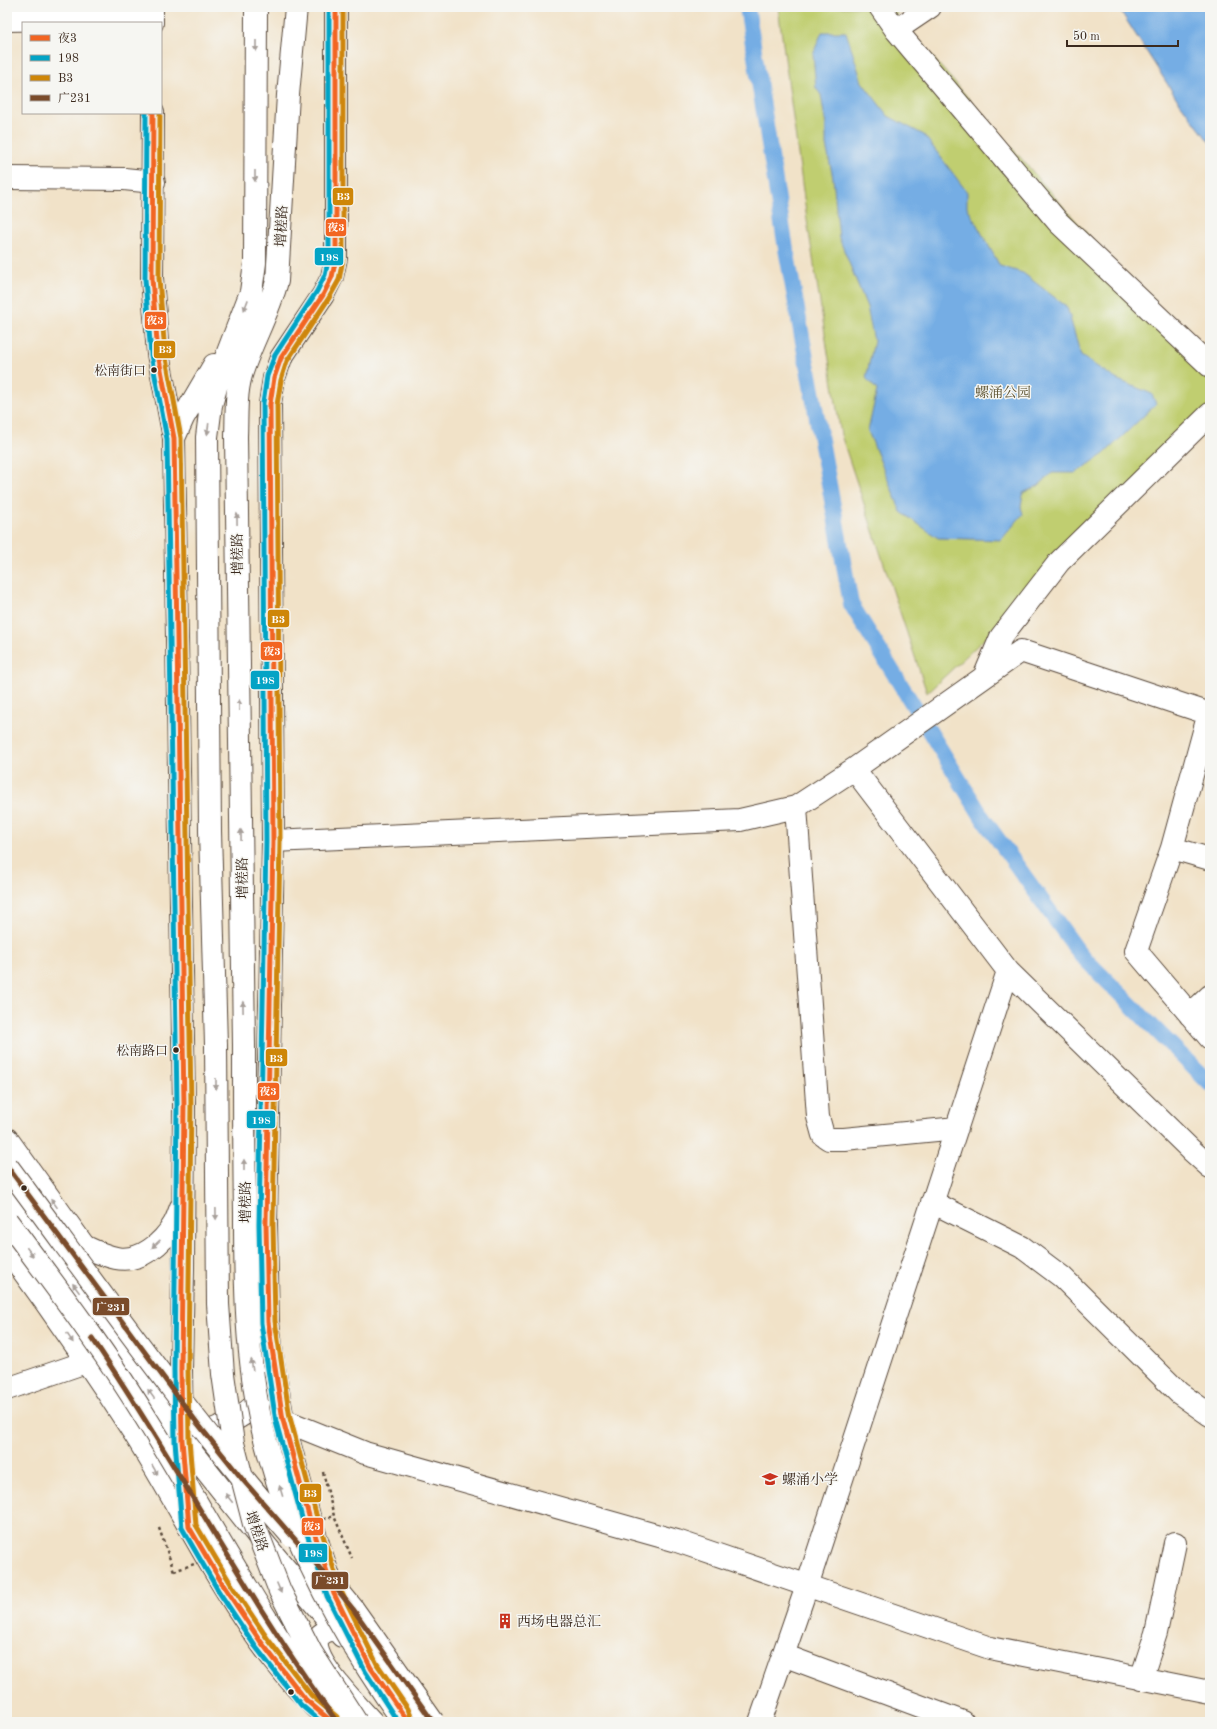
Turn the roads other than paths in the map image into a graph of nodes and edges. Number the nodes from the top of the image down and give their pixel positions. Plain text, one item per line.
1 (256, 7) edge
2 (271, 7) edge
3 (296, 7) edge
4 (336, 7) edge
5 (880, 7) edge
6 (930, 7) edge
7 (152, 16) edge
8 (7, 20) edge
9 (896, 30) junction
10 (153, 114) edge
11 (7, 178) edge
12 (154, 182) junction
13 (272, 301) junction
14 (238, 326) junction
15 (1210, 366) edge
16 (1210, 414) edge
17 (174, 438) junction
18 (985, 675) junction
19 (1209, 714) edge
20 (854, 769) junction
21 (796, 807) junction
22 (273, 841) junction
23 (1172, 848) junction
24 (1210, 859) edge
25 (1008, 971) junction
26 (1210, 996) edge
27 (1190, 1015) junction
28 (1210, 1038) edge
29 (956, 1128) junction
30 (7, 1139) edge
31 (7, 1166) edge
32 (1210, 1167) edge
33 (184, 1200) junction
34 (932, 1202) junction
35 (11, 1209) edge
36 (84, 1246) junction
37 (7, 1249) edge
38 (272, 1354) junction
39 (86, 1362) junction
40 (7, 1389) edge
41 (1210, 1415) edge
42 (283, 1420) junction
43 (136, 1436) junction
44 (182, 1440) junction
45 (189, 1527) junction
46 (1174, 1543) dead end
47 (807, 1586) junction
48 (335, 1628) junction
49 (783, 1655) junction
50 (370, 1668) junction
51 (1141, 1678) junction
52 (1210, 1692) edge
53 (405, 1720) edge
54 (332, 1722) edge
55 (337, 1722) edge
56 (356, 1722) edge
57 (372, 1722) edge
58 (433, 1722) edge
59 (760, 1722) edge
60 (963, 1722) edge

1 -> 14 main road, 增槎路
2 - 13 main road
3 - 13 main road, 增槎路
4 - 22 main road, 增槎路
5 - 9 main road
6 - 9 main road
7 - 8 main road
9 - 15 main road
10 - 12 main road
11 - 12 main road
12 - 17 main road
53 -> 13 main road, 增槎路, bridge
14 - 17 main road
14 -> 56 main road, 增槎路, bridge
16 - 18 main road
17 - 33 main road
18 - 19 main road
18 - 20 main road
19 - 23 main road
20 - 21 main road
20 - 25 main road
21 - 22 main road
21 - 29 main road
22 - 38 main road, 增槎路
23 - 24 main road
23 - 27 main road
25 - 29 main road
25 - 32 main road
26 - 27 main road
27 - 28 main road
29 - 34 main road
36 -> 30 main road
31 - 58 main road, bridge
33 -> 36 main road
33 - 44 main road
34 - 41 main road
34 - 47 main road
35 - 36 main road
44 -> 35 main road
35 -> 55 main road, bridge
37 -> 39 main road
38 - 42 main road, 增槎路
38 - 44 main road
39 - 40 main road
39 - 43 main road
42 - 47 main road
42 - 50 main road, 增槎路
43 - 44 main road
43 -> 45 main road
44 - 45 main road
48 -> 44 main road
45 - 54 main road
46 - 51 main road
47 - 49 main road
47 - 51 main road
48 - 50 main road
48 - 57 main road
49 - 59 main road
49 - 60 main road
50 - 53 main road, 增槎路
51 - 52 main road

